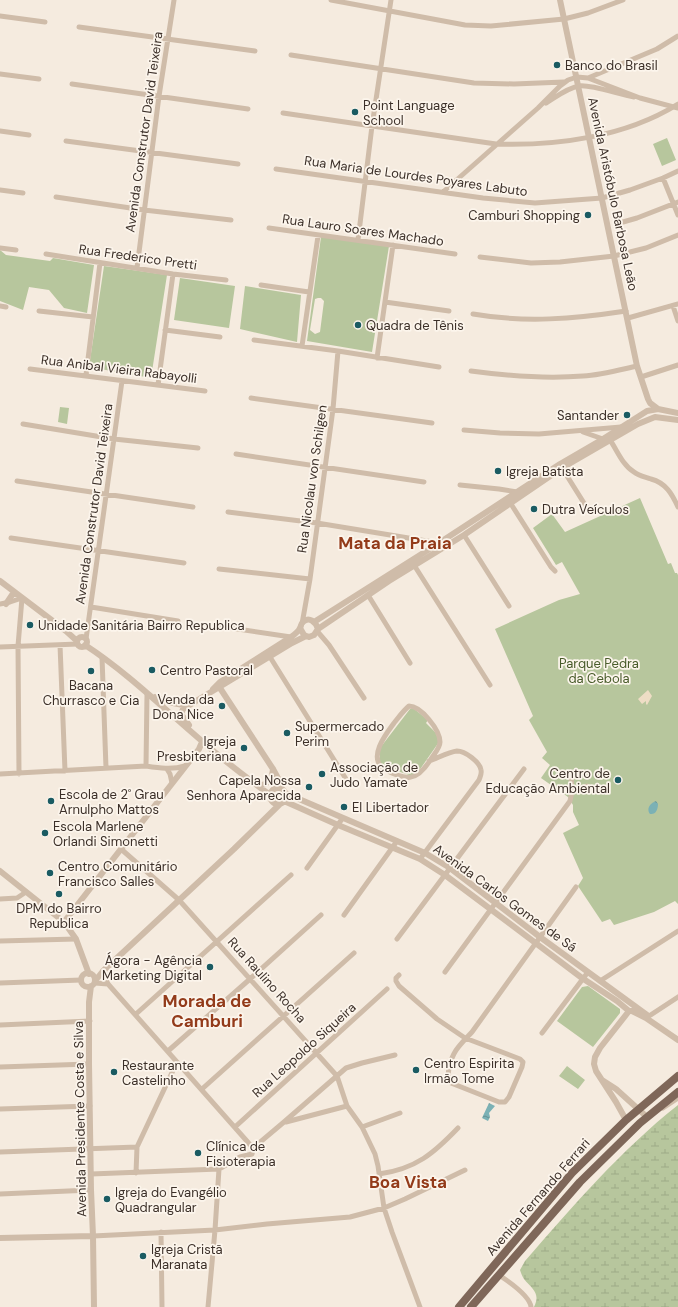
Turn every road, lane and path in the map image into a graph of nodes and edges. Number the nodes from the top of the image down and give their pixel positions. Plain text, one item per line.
1 (174, 0) edge
2 (331, 0) edge
3 (391, 0) edge
4 (560, 0) edge
5 (623, 0) edge
6 (390, 10) junction
7 (0, 16) edge
8 (564, 19) junction
9 (46, 22) dead end
10 (79, 27) dead end
11 (678, 36) edge
12 (168, 40) junction
13 (255, 51) dead end
14 (291, 55) dead end
15 (381, 70) junction
16 (0, 74) edge
17 (577, 77) junction
18 (588, 78) junction
19 (39, 79) dead end
20 (564, 82) junction
21 (72, 84) dead end
22 (579, 86) junction
23 (159, 96) junction
24 (640, 98) junction
25 (676, 106) edge
26 (538, 108) junction
27 (248, 109) dead end
28 (283, 113) dead end
29 (372, 126) junction
30 (0, 131) edge
31 (29, 135) dead end
32 (589, 137) junction
33 (66, 141) dead end
34 (496, 144) junction
35 (152, 153) junction
36 (238, 164) dead end
37 (276, 168) dead end
38 (678, 171) edge
39 (663, 178) junction
40 (365, 182) junction
41 (0, 190) edge
42 (443, 192) junction
43 (23, 193) dead end
44 (56, 197) dead end
45 (602, 198) junction
46 (676, 203) edge
47 (144, 210) junction
48 (678, 215) edge
49 (231, 220) dead end
50 (623, 222) dead end
51 (269, 228) dead end
52 (678, 235) edge
53 (318, 236) junction
54 (358, 240) junction
55 (393, 245) junction
56 (0, 248) edge
57 (16, 250) dead end
58 (46, 254) dead end
59 (455, 254) dead end
60 (614, 256) junction
61 (480, 257) dead end
62 (100, 262) junction
63 (137, 268) junction
64 (173, 274) junction
65 (226, 280) dead end
66 (261, 285) dead end
67 (309, 292) junction
68 (385, 302) junction
69 (676, 305) edge
70 (0, 306) edge
71 (6, 307) dead end
72 (39, 311) dead end
73 (449, 311) dead end
74 (626, 311) junction
75 (473, 314) dead end
76 (93, 317) junction
77 (628, 318) junction
78 (678, 320) edge
79 (165, 330) junction
80 (220, 337) dead end
81 (254, 340) dead end
82 (302, 346) junction
83 (338, 351) junction
84 (377, 358) junction
85 (678, 365) edge
86 (638, 366) junction
87 (439, 367) dead end
88 (30, 368) dead end
89 (472, 371) dead end
90 (86, 375) junction
91 (640, 377) junction
92 (122, 381) junction
93 (158, 386) junction
94 (206, 391) dead end
95 (645, 391) junction
96 (251, 398) dead end
97 (333, 409) junction
98 (658, 409) junction
99 (647, 411) junction
100 (678, 412) edge
101 (655, 417) junction
102 (678, 420) edge
103 (432, 423) dead end
104 (23, 424) dead end
105 (621, 427) junction
106 (464, 430) dead end
107 (580, 431) junction
108 (114, 439) junction
109 (603, 439) junction
110 (610, 440) junction
111 (198, 448) dead end
112 (236, 454) dead end
113 (561, 466) junction
114 (324, 468) junction
115 (17, 481) dead end
116 (424, 482) dead end
117 (460, 485) dead end
118 (499, 489) junction
119 (516, 492) junction
120 (106, 494) junction
121 (509, 501) junction
122 (193, 506) dead end
123 (678, 507) edge
124 (589, 511) dead end
125 (228, 512) dead end
126 (317, 523) junction
127 (463, 532) junction
128 (11, 538) dead end
129 (438, 543) junction
130 (99, 551) junction
131 (184, 563) dead end
132 (414, 565) junction
133 (219, 569) dead end
134 (555, 570) dead end
135 (310, 579) junction
136 (0, 581) edge
137 (369, 591) junction
138 (14, 592) junction
139 (22, 598) junction
140 (3, 604) edge
141 (509, 606) dead end
142 (91, 607) junction
143 (304, 609) junction
144 (178, 621) dead end
145 (313, 621) junction
146 (211, 625) dead end
147 (301, 626) junction
148 (316, 632) junction
149 (306, 636) junction
150 (291, 637) junction
151 (82, 641) junction
152 (60, 645) junction
153 (18, 646) junction
154 (0, 647) edge
155 (100, 655) junction
156 (270, 657) junction
157 (410, 663) dead end
158 (490, 685) dead end
159 (220, 688) junction
160 (147, 694) junction
161 (210, 694) junction
162 (364, 698) dead end
163 (188, 706) junction
164 (204, 744) junction
165 (430, 761) junction
166 (146, 766) junction
167 (185, 766) junction
168 (106, 768) junction
169 (524, 768) dead end
170 (167, 769) junction
171 (273, 769) junction
172 (65, 771) junction
173 (0, 774) edge
174 (19, 774) junction
175 (571, 774) dead end
176 (346, 779) dead end
177 (172, 783) junction
178 (257, 785) junction
179 (587, 786) dead end
180 (283, 792) junction
181 (572, 792) junction
182 (270, 795) junction
183 (272, 802) junction
184 (282, 802) junction
185 (270, 815) junction
186 (342, 819) junction
187 (338, 825) junction
188 (397, 841) junction
189 (393, 848) junction
190 (120, 849) junction
191 (425, 852) junction
192 (420, 859) junction
193 (307, 868) dead end
194 (450, 868) junction
195 (0, 871) edge
196 (291, 875) dead end
197 (445, 875) junction
198 (576, 887) dead end
199 (26, 892) junction
200 (0, 899) edge
201 (179, 900) junction
202 (496, 903) junction
203 (491, 909) junction
204 (321, 915) dead end
205 (344, 915) dead end
206 (64, 922) junction
207 (678, 931) edge
208 (540, 937) junction
209 (76, 939) junction
210 (397, 939) dead end
211 (0, 941) edge
212 (217, 942) junction
213 (536, 944) junction
214 (354, 953) dead end
215 (103, 971) junction
216 (445, 972) dead end
217 (588, 972) junction
218 (399, 975) dead end
219 (582, 978) junction
220 (250, 979) junction
221 (81, 980) joint
222 (91, 980) junction
223 (600, 980) junction
224 (0, 982) edge
225 (108, 984) junction
226 (387, 989) dead end
227 (678, 997) edge
228 (629, 1011) junction
229 (136, 1014) junction
230 (284, 1016) junction
231 (649, 1016) junction
232 (90, 1021) junction
233 (0, 1025) edge
234 (542, 1033) dead end
235 (465, 1038) junction
236 (676, 1039) edge
237 (168, 1051) junction
238 (317, 1053) junction
239 (395, 1055) dead end
240 (177, 1062) junction
241 (89, 1064) junction
242 (0, 1067) edge
243 (338, 1076) junction
244 (678, 1076) edge
245 (601, 1079) junction
246 (202, 1089) junction
247 (678, 1092) edge
248 (678, 1098) edge
249 (90, 1106) junction
250 (347, 1106) junction
251 (0, 1109) edge
252 (639, 1109) junction
253 (656, 1110) junction
254 (400, 1113) dead end
255 (647, 1117) junction
256 (626, 1120) junction
257 (284, 1122) junction
258 (235, 1127) junction
259 (362, 1127) junction
260 (458, 1128) dead end
261 (137, 1147) junction
262 (91, 1148) junction
263 (254, 1148) junction
264 (0, 1152) edge
265 (219, 1169) junction
266 (465, 1170) dead end
267 (136, 1173) junction
268 (91, 1174) junction
269 (380, 1174) junction
270 (91, 1190) junction
271 (0, 1194) edge
272 (384, 1208) junction
273 (216, 1230) junction
274 (161, 1232) junction
275 (93, 1236) junction
276 (0, 1238) edge
277 (499, 1274) junction
278 (94, 1307) edge
279 (162, 1307) edge
280 (208, 1307) edge
281 (420, 1307) edge
282 (459, 1307) edge
283 (471, 1307) edge
284 (531, 1307) edge

1 - 12 street, Avenida Construtor David Teixeira
2 - 6 street
3 - 6 street
4 - 8 street, Avenida Aristóbulo Barbosa Leão
5 - 8 street
6 - 8 street
6 - 15 street
7 - 9 street
8 - 17 street, Avenida Aristóbulo Barbosa Leão
10 - 12 street
11 - 18 street
12 - 13 street
12 - 23 street, Avenida Construtor David Teixeira
14 - 15 street
15 - 20 street
15 - 29 street
16 - 19 street
17 - 18 street
17 - 20 street
17 - 22 street, Avenida Aristóbulo Barbosa Leão
18 - 24 street
20 - 26 street
21 - 23 street
22 - 24 street
22 - 26 street
22 - 32 street, Avenida Aristóbulo Barbosa Leão
23 - 27 street
23 - 35 street, Avenida Construtor David Teixeira
24 - 25 street
25 - 32 street
26 - 34 street
28 - 29 street
29 - 34 street
29 - 40 street
30 - 31 street
32 - 34 street
32 - 45 street, Avenida Aristóbulo Barbosa Leão
33 - 35 street
34 - 42 street
35 - 36 street
35 - 47 street, Avenida Construtor David Teixeira
37 - 40 street, Rua Maria de Lourdes Poyares Labuto
38 - 39 street, Rua Maria de Lourdes Poyares Labuto
39 - 45 street, Rua Maria de Lourdes Poyares Labuto
39 - 46 street
40 - 42 street, Rua Maria de Lourdes Poyares Labuto
40 - 54 street
41 - 43 street
42 - 45 street, Rua Maria de Lourdes Poyares Labuto
44 - 47 street
45 - 60 street, Avenida Aristóbulo Barbosa Leão
46 - 48 street
46 - 50 street
47 - 49 street
47 - 63 street, Avenida Construtor David Teixeira
51 - 53 street, Rua Lauro Soares Machado
52 - 60 street
53 - 54 street, Rua Lauro Soares Machado
53 - 67 street
54 - 55 street, Rua Lauro Soares Machado
55 - 59 street, Rua Lauro Soares Machado
55 - 68 street
56 - 57 street
58 - 62 street, Rua Frederico Pretti
60 - 61 street
60 - 74 street, Avenida Aristóbulo Barbosa Leão
62 - 63 street, Rua Frederico Pretti
62 - 76 street
63 - 64 street, Rua Frederico Pretti
64 - 65 street, Rua Frederico Pretti
64 - 79 street
66 - 67 street
67 - 82 street
68 - 73 street
68 - 84 street
69 - 77 street
69 - 78 street
70 - 71 street
72 - 76 street
74 - 75 street
74 - 77 street, Avenida Aristóbulo Barbosa Leão
76 - 90 street
77 - 86 street, Avenida Aristóbulo Barbosa Leão
79 - 80 street
79 - 93 street
81 - 82 street
82 - 83 street
83 - 84 street
83 - 97 street, Rua Nicolau von Schilgen
84 - 87 street
85 - 91 street
86 - 89 street
86 - 91 street, Avenida Aristóbulo Barbosa Leão
88 - 90 street, Rua Anibal Vieira Rabayolli
90 - 92 street, Rua Anibal Vieira Rabayolli
91 - 95 street, Avenida Aristóbulo Barbosa Leão
92 - 93 street, Rua Anibal Vieira Rabayolli
92 - 108 street, Avenida Construtor David Teixeira
93 - 94 street, Rua Anibal Vieira Rabayolli
95 - 98 street, Avenida Aristóbulo Barbosa Leão
95 - 99 street, Avenida Aristóbulo Barbosa Leão
96 - 97 street
97 - 103 street
97 - 114 street, Rua Nicolau von Schilgen
98 - 99 street
98 - 100 street
99 - 101 street
99 - 105 street
101 - 102 street
101 - 110 street
104 - 108 street
105 - 107 street
105 - 109 street
106 - 107 street
107 - 109 street
108 - 111 street
108 - 120 street, Avenida Construtor David Teixeira
109 - 113 street
110 - 113 street
110 - 123 street
112 - 114 street
113 - 119 street
113 - 121 street
113 - 124 street
114 - 116 street
114 - 126 street, Rua Nicolau von Schilgen
115 - 120 street
117 - 118 street
118 - 119 street
118 - 121 street
119 - 121 street
120 - 122 street
120 - 130 street, Avenida Construtor David Teixeira
121 - 127 street
121 - 134 street
125 - 126 street
126 - 129 street
126 - 135 street, Rua Nicolau von Schilgen
127 - 129 street
127 - 132 street
127 - 141 street
128 - 130 street
129 - 137 street
130 - 131 street
130 - 142 street, Avenida Construtor David Teixeira
132 - 137 street
132 - 158 street
133 - 135 street
135 - 143 street, Rua Nicolau von Schilgen
136 - 138 street
137 - 145 street
137 - 148 street
137 - 157 street
138 - 139 street
138 - 140 street
139 - 140 street
139 - 151 street
139 - 153 street
142 - 144 street
142 - 151 street, Avenida Construtor David Teixeira
143 - 145 street
143 - 147 street, Rua Nicolau von Schilgen
145 - 147 street
145 - 148 street
146 - 150 street
147 - 149 street
147 - 150 street
148 - 149 street
148 - 162 street
149 - 156 street
150 - 161 street
151 - 152 street
151 - 155 street
152 - 153 street
152 - 172 street
153 - 154 street
153 - 174 street
155 - 160 street
155 - 168 street
156 - 159 street
156 - 176 street
159 - 161 street
159 - 171 street
160 - 163 street
160 - 164 street
160 - 166 street
161 - 163 street
163 - 164 street
164 - 167 street
164 - 178 street
165 - 165 street
165 - 191 street
166 - 168 street
166 - 170 street
167 - 170 street
167 - 177 street
168 - 172 street
169 - 194 street
170 - 177 street
171 - 178 street
171 - 180 street
172 - 174 street
173 - 174 street
175 - 181 street
177 - 190 street
178 - 182 street
179 - 181 street
180 - 182 street
180 - 184 street
180 - 186 street, Avenida Carlos Gomes de Sá
181 - 202 street
182 - 183 street
183 - 184 street
183 - 185 street
184 - 185 street
184 - 187 street, Avenida Carlos Gomes de Sá
185 - 201 street
186 - 187 street
186 - 188 street, Avenida Carlos Gomes de Sá
187 - 189 street, Avenida Carlos Gomes de Sá
187 - 193 street
188 - 189 street
188 - 191 street, Avenida Carlos Gomes de Sá
189 - 192 street, Avenida Carlos Gomes de Sá
189 - 205 street
190 - 201 street, Rua Raulino Rocha
190 - 206 street
191 - 192 street
191 - 194 street, Avenida Carlos Gomes de Sá
192 - 197 street, Avenida Carlos Gomes de Sá
194 - 197 street
194 - 202 street, Avenida Carlos Gomes de Sá
195 - 199 street, Avenida Presidente Costa e Silva
196 - 212 street
197 - 203 street, Avenida Carlos Gomes de Sá
197 - 210 street
198 - 208 street
199 - 200 street
199 - 206 street, Avenida Presidente Costa e Silva
201 - 212 street, Rua Raulino Rocha
201 - 215 street
202 - 203 street
202 - 208 street, Avenida Carlos Gomes de Sá
203 - 213 street, Avenida Carlos Gomes de Sá
203 - 216 street
204 - 220 street
206 - 209 street, Avenida Presidente Costa e Silva
207 - 223 street
208 - 213 street
208 - 217 street, Avenida Carlos Gomes de Sá
209 - 211 street
209 - 222 street, Avenida Presidente Costa e Silva
212 - 220 street, Rua Raulino Rocha
212 - 229 street
213 - 219 street, Avenida Carlos Gomes de Sá
213 - 235 street
214 - 230 street
215 - 222 street
215 - 225 street
217 - 219 street
217 - 223 street, Avenida Carlos Gomes de Sá
218 - 235 street
219 - 228 street, Avenida Carlos Gomes de Sá
219 - 234 street
220 - 230 street, Rua Raulino Rocha
220 - 237 street
221 - 222 street
221 - 224 street
222 - 225 street
222 - 232 street, Avenida Presidente Costa e Silva
223 - 231 street, Avenida Carlos Gomes de Sá
225 - 229 street
226 - 238 street, Rua Leopoldo Siqueira
227 - 231 street
228 - 236 street, Avenida Carlos Gomes de Sá
228 - 245 street
229 - 237 street
230 - 238 street, Rua Raulino Rocha
230 - 246 street
231 - 236 street, Avenida Carlos Gomes de Sá
232 - 233 street
232 - 241 street, Avenida Presidente Costa e Silva
235 - 235 street
237 - 240 street
238 - 243 street, Rua Raulino Rocha
238 - 258 street, Rua Leopoldo Siqueira
239 - 243 street
240 - 246 street
240 - 261 street
241 - 242 street
241 - 249 street, Avenida Presidente Costa e Silva
243 - 250 street
243 - 257 street
244 - 252 main road, Avenida Fernando Ferrari
245 - 252 street
245 - 256 street
246 - 258 street
247 - 253 main road, Avenida Fernando Ferrari
248 - 253 street
249 - 251 street
249 - 262 street, Avenida Presidente Costa e Silva
250 - 257 street
250 - 259 street
252 - 255 street
252 - 256 main road, Avenida Fernando Ferrari
253 - 255 main road, Avenida Fernando Ferrari
254 - 259 street
255 - 277 main road, Avenida Fernando Ferrari
256 - 282 main road, Avenida Fernando Ferrari
257 - 263 street
258 - 263 street
259 - 269 street
260 - 269 street
261 - 262 street
261 - 267 street
262 - 264 street
262 - 268 street, Avenida Presidente Costa e Silva
263 - 265 street
265 - 267 street
265 - 273 street
266 - 272 street
267 - 268 street
268 - 270 street, Avenida Presidente Costa e Silva
269 - 272 street
270 - 271 street
270 - 275 street, Avenida Presidente Costa e Silva
272 - 273 street
272 - 281 street
273 - 274 street
273 - 280 street
274 - 275 street
274 - 279 street
275 - 276 street
275 - 278 street, Avenida Presidente Costa e Silva
277 - 283 main road, Avenida Fernando Ferrari
277 - 284 street

